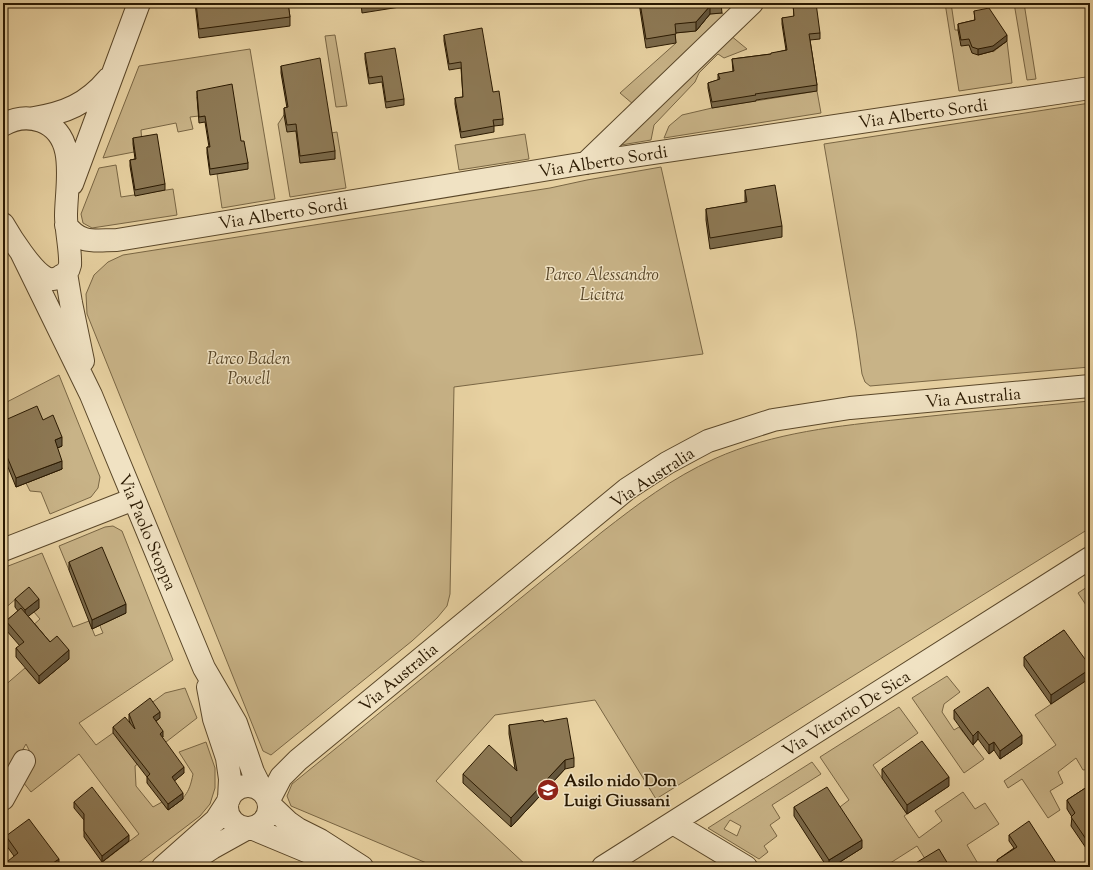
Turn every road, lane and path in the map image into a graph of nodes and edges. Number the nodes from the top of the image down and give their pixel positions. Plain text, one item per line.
1 (139, 3) edge
2 (752, 3) edge
3 (113, 74) junction
4 (1090, 88) edge
5 (3, 107) edge
6 (31, 118) junction
7 (3, 124) edge
8 (586, 163) junction
9 (67, 198) junction
10 (66, 225) junction
11 (9, 235) edge
12 (117, 240) junction
13 (67, 272) junction
14 (1090, 386) edge
15 (91, 395) junction
16 (134, 498) junction
17 (3, 550) edge
18 (1090, 558) edge
19 (204, 668) junction
20 (24, 761) dead end
21 (261, 792) junction
22 (3, 799) edge
23 (228, 801) junction
24 (673, 823) junction
25 (249, 828) junction
26 (163, 867) edge
27 (184, 867) edge
28 (355, 867) edge
29 (362, 867) edge
30 (603, 867) edge
31 (746, 867) edge

1 - 3 street
2 - 8 street
3 - 6 street
3 - 9 street
4 - 8 street, Via Alberto Sordi
5 - 6 street, Via Paolo Stoppa
6 - 7 street
6 - 9 street, Via Paolo Stoppa
8 - 12 street, Via Alberto Sordi
9 - 10 street, Via Paolo Stoppa
10 - 12 street, Via Alberto Sordi
10 - 13 street, Via Paolo Stoppa
11 - 13 street
11 - 15 street, Via Paolo Stoppa
12 - 13 street, Via Alberto Sordi
13 - 15 street, Via Paolo Stoppa
14 - 21 street, Via Australia
15 - 16 street, Via Paolo Stoppa
16 - 17 street
16 - 19 street, Via Paolo Stoppa
18 - 24 street, Via Vittorio De Sica
19 - 21 street
19 - 23 street
20 - 22 street
21 - 23 street
21 - 25 street
21 - 29 street
23 - 25 street
23 - 26 street
24 - 30 street, Via Vittorio De Sica
24 - 31 street
25 - 27 street
25 - 28 street

